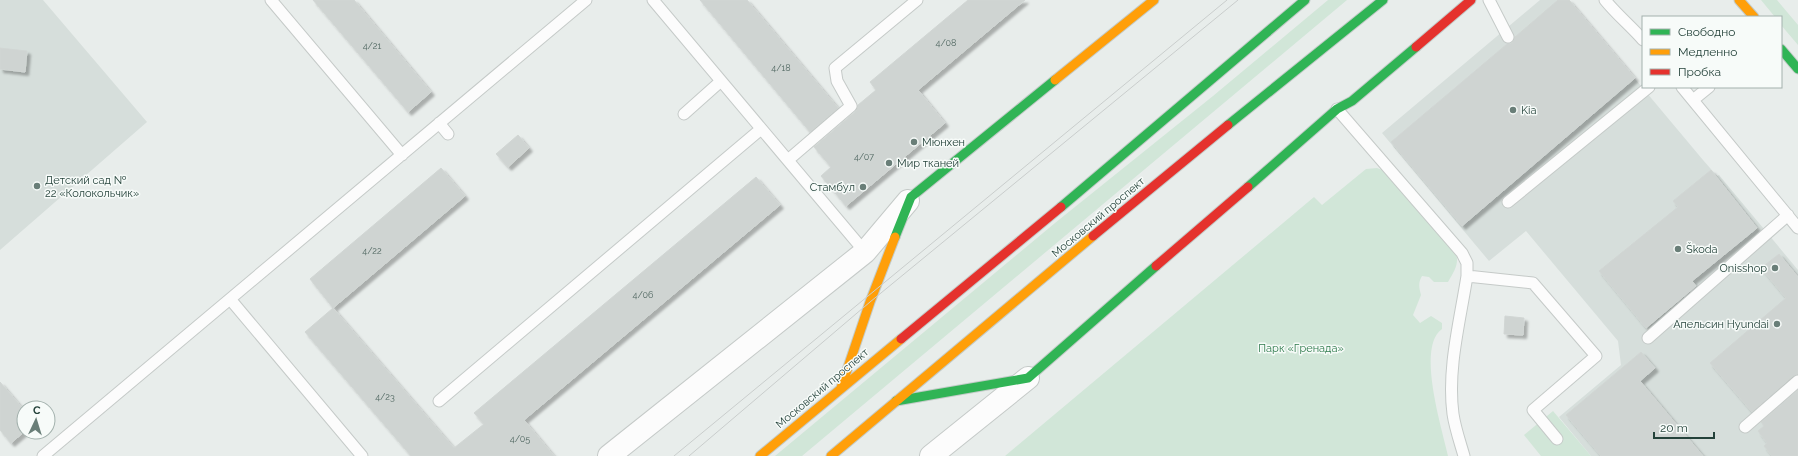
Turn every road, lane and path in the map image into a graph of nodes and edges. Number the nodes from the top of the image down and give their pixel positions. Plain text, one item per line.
1 (271, 0) edge
2 (586, 0) edge
3 (653, 0) edge
4 (917, 0) edge
5 (1154, 0) edge
6 (1305, 0) edge
7 (1382, 0) edge
8 (1471, 0) edge
9 (1489, 0) edge
10 (1604, 0) edge
11 (1739, 0) edge
12 (1753, 16) edge
13 (1508, 37) dead end
14 (1642, 39) edge
15 (1782, 50) edge
16 (1798, 69) edge
17 (721, 81) junction
18 (1648, 88) edge
19 (1683, 88) edge
20 (1708, 88) edge
21 (1693, 100) junction
22 (1337, 109) junction
23 (684, 114) dead end
24 (439, 123) junction
25 (761, 129) junction
26 (448, 134) dead end
27 (402, 155) junction
28 (788, 160) junction
29 (911, 197) junction
30 (1508, 202) dead end
31 (1788, 215) junction
32 (1798, 228) edge
33 (865, 252) junction
34 (1467, 276) junction
35 (230, 299) junction
36 (1648, 338) dead end
37 (1028, 378) junction
38 (1798, 381) edge
39 (841, 388) junction
40 (896, 401) junction
41 (439, 402) dead end
42 (1745, 427) dead end
43 (1557, 439) dead end
44 (43, 456) edge
45 (362, 456) edge
46 (609, 456) edge
47 (760, 456) edge
48 (831, 456) edge
49 (931, 456) edge
50 (1464, 456) edge

1 - 27 lane
2 - 24 lane
3 - 17 lane
4 - 28 lane
5 - 29 main road
6 - 39 main road, Московский проспект
7 - 40 main road, Московский проспект
8 - 22 main road
9 - 13 lane
10 - 14 lane
11 - 12 main road
15 - 16 main road
17 - 23 lane
17 - 25 lane
18 - 30 lane
19 - 21 lane
20 - 21 lane
21 - 31 lane
22 - 34 lane
22 - 37 main road
24 - 26 lane
24 - 27 lane
25 - 28 lane
25 - 41 lane
27 - 35 lane
28 - 33 lane
29 - 33 street
29 - 39 main road
31 - 32 lane
31 - 36 lane
33 - 46 street
34 - 43 lane
34 - 50 lane
35 - 44 lane
35 - 45 lane
37 - 40 main road
37 - 49 street
38 - 42 lane
39 - 47 main road, Московский проспект
40 - 48 main road, Московский проспект

